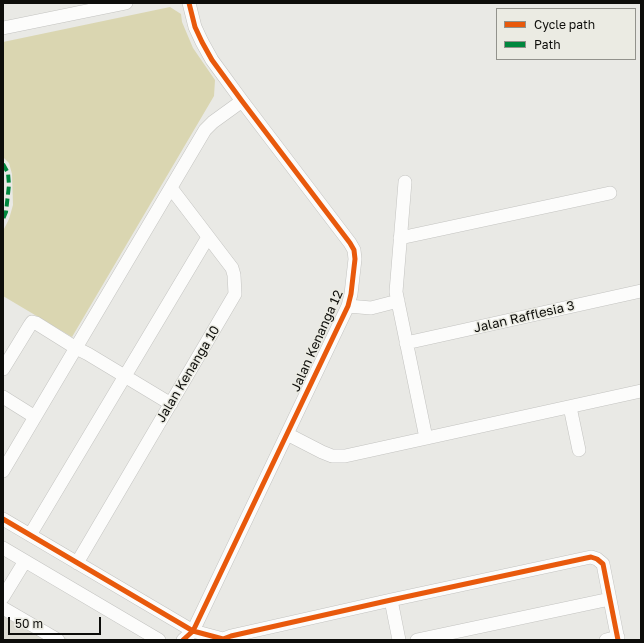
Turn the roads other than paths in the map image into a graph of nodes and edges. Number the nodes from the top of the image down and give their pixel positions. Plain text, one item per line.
1 (126, 3) edge
2 (189, 3) edge
3 (69, 8) edge
4 (3, 28) edge
5 (242, 101) junction
6 (406, 182) dead end
7 (171, 188) junction
8 (610, 193) dead end
9 (208, 237) junction
10 (400, 238) junction
11 (641, 291) edge
12 (398, 301) junction
13 (348, 306) junction
14 (406, 343) junction
15 (76, 348) junction
16 (3, 369) edge
17 (125, 376) junction
18 (641, 391) edge
19 (3, 397) edge
20 (171, 404) junction
21 (570, 407) junction
22 (35, 417) junction
23 (286, 434) junction
24 (426, 438) junction
25 (578, 450) dead end
26 (5, 464) edge
27 (3, 520) edge
28 (30, 535) junction
29 (3, 548) edge
30 (25, 561) junction
31 (77, 563) junction
32 (3, 597) edge
33 (610, 599) junction
34 (391, 600) junction
35 (3, 608) edge
36 (193, 631) junction
37 (614, 639) edge
38 (58, 640) edge
39 (158, 640) edge
40 (183, 640) edge
41 (399, 640) edge
42 (417, 640) edge

1 - 3 street
2 - 5 street, Jalan Kenanga 12
3 - 4 street
5 - 7 street
5 - 13 street, Jalan Kenanga 12
6 - 10 street
7 - 9 street, Jalan Kenanga 10
7 - 15 street
8 - 10 street
9 - 17 street
9 - 20 street, Jalan Kenanga 10
10 - 12 street
11 - 14 street, Jalan Rafflesia 3
12 - 13 street
12 - 14 street
13 - 23 street, Jalan Kenanga 12
14 - 24 street
15 - 16 street
15 - 17 street
15 - 22 street
17 - 20 street
17 - 28 street
18 - 21 street
19 - 22 street
20 - 31 street, Jalan Kenanga 10
21 - 24 street
21 - 25 street
22 - 26 street
23 - 24 street
23 - 36 street, Jalan Kenanga 12
27 - 28 street
28 - 31 street
29 - 30 street
30 - 32 street
30 - 39 street
31 - 36 street
33 - 34 street
33 - 37 street
33 - 42 street
34 - 36 street
34 - 41 street
35 - 38 street
36 - 40 street, Jalan Kenanga 12

